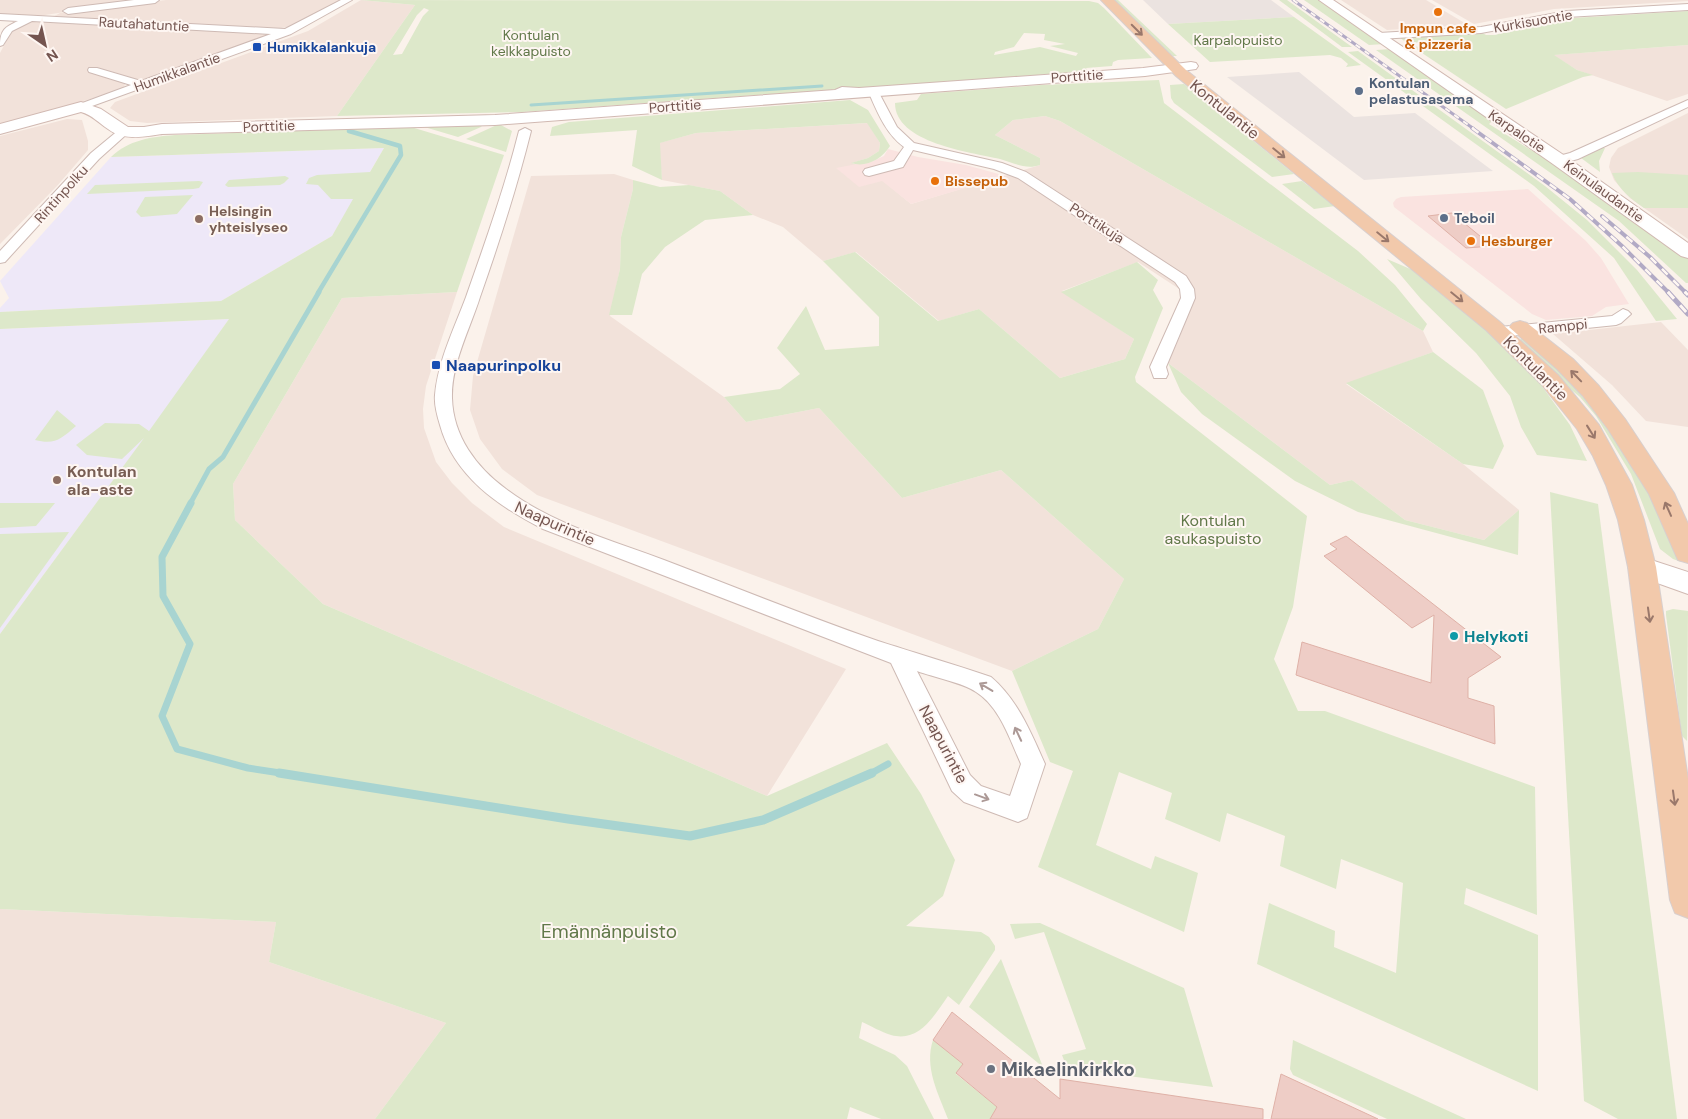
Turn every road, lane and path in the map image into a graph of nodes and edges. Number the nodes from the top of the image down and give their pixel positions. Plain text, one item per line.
1 (156, 0) edge
2 (348, 0) edge
3 (1107, 0) edge
4 (1122, 0) edge
5 (1326, 0) edge
6 (1688, 7) edge
7 (0, 17) edge
8 (32, 19) junction
9 (288, 32) junction
10 (1379, 36) junction
11 (0, 43) edge
12 (93, 70) dead end
13 (1186, 70) junction
14 (143, 85) junction
15 (866, 91) junction
16 (1688, 103) edge
17 (81, 107) junction
18 (526, 121) junction
19 (0, 129) edge
20 (124, 131) junction
21 (910, 146) junction
22 (1559, 160) junction
23 (869, 172) dead end
24 (1688, 252) edge
25 (0, 259) edge
26 (1623, 314) dead end
27 (1512, 331) junction
28 (1160, 374) dead end
29 (1688, 553) edge
30 (1688, 566) edge
31 (1642, 567) junction
32 (1688, 583) edge
33 (899, 657) junction
34 (1688, 900) edge

1 - 8 street
2 - 9 street, Humikkalantie
3 -> 13 main road, Kontulantie
4 - 13 main road, Kontulantie
5 - 10 street, Karpalotie
6 - 10 street, Kurkisuontie
7 - 8 street, Rautahatuntie
8 - 9 street, Rautahatuntie
8 - 11 street
9 - 14 street, Humikkalantie
10 - 22 street, Karpalotie
12 - 14 street
13 - 15 street, Porttitie
13 - 27 main road, Kontulantie
14 - 17 street, Humikkalantie
15 - 18 street, Porttitie
15 - 21 street
16 - 22 street, Keinulaudantie
17 - 19 street, Humikkalantie
17 - 20 street
18 - 20 street, Porttitie
18 - 33 street, Naapurintie
20 - 25 street, Rintinpolku
21 - 23 street
21 - 28 street, Porttikuja
22 - 24 street, Keinulaudantie
26 - 27 street, Ramppi
29 -> 27 main road, Kontulantie
27 -> 31 main road, Kontulantie
30 - 31 street
31 - 32 street
31 -> 34 main road, Kontulantie
33 -> 33 street, Naapurintie

